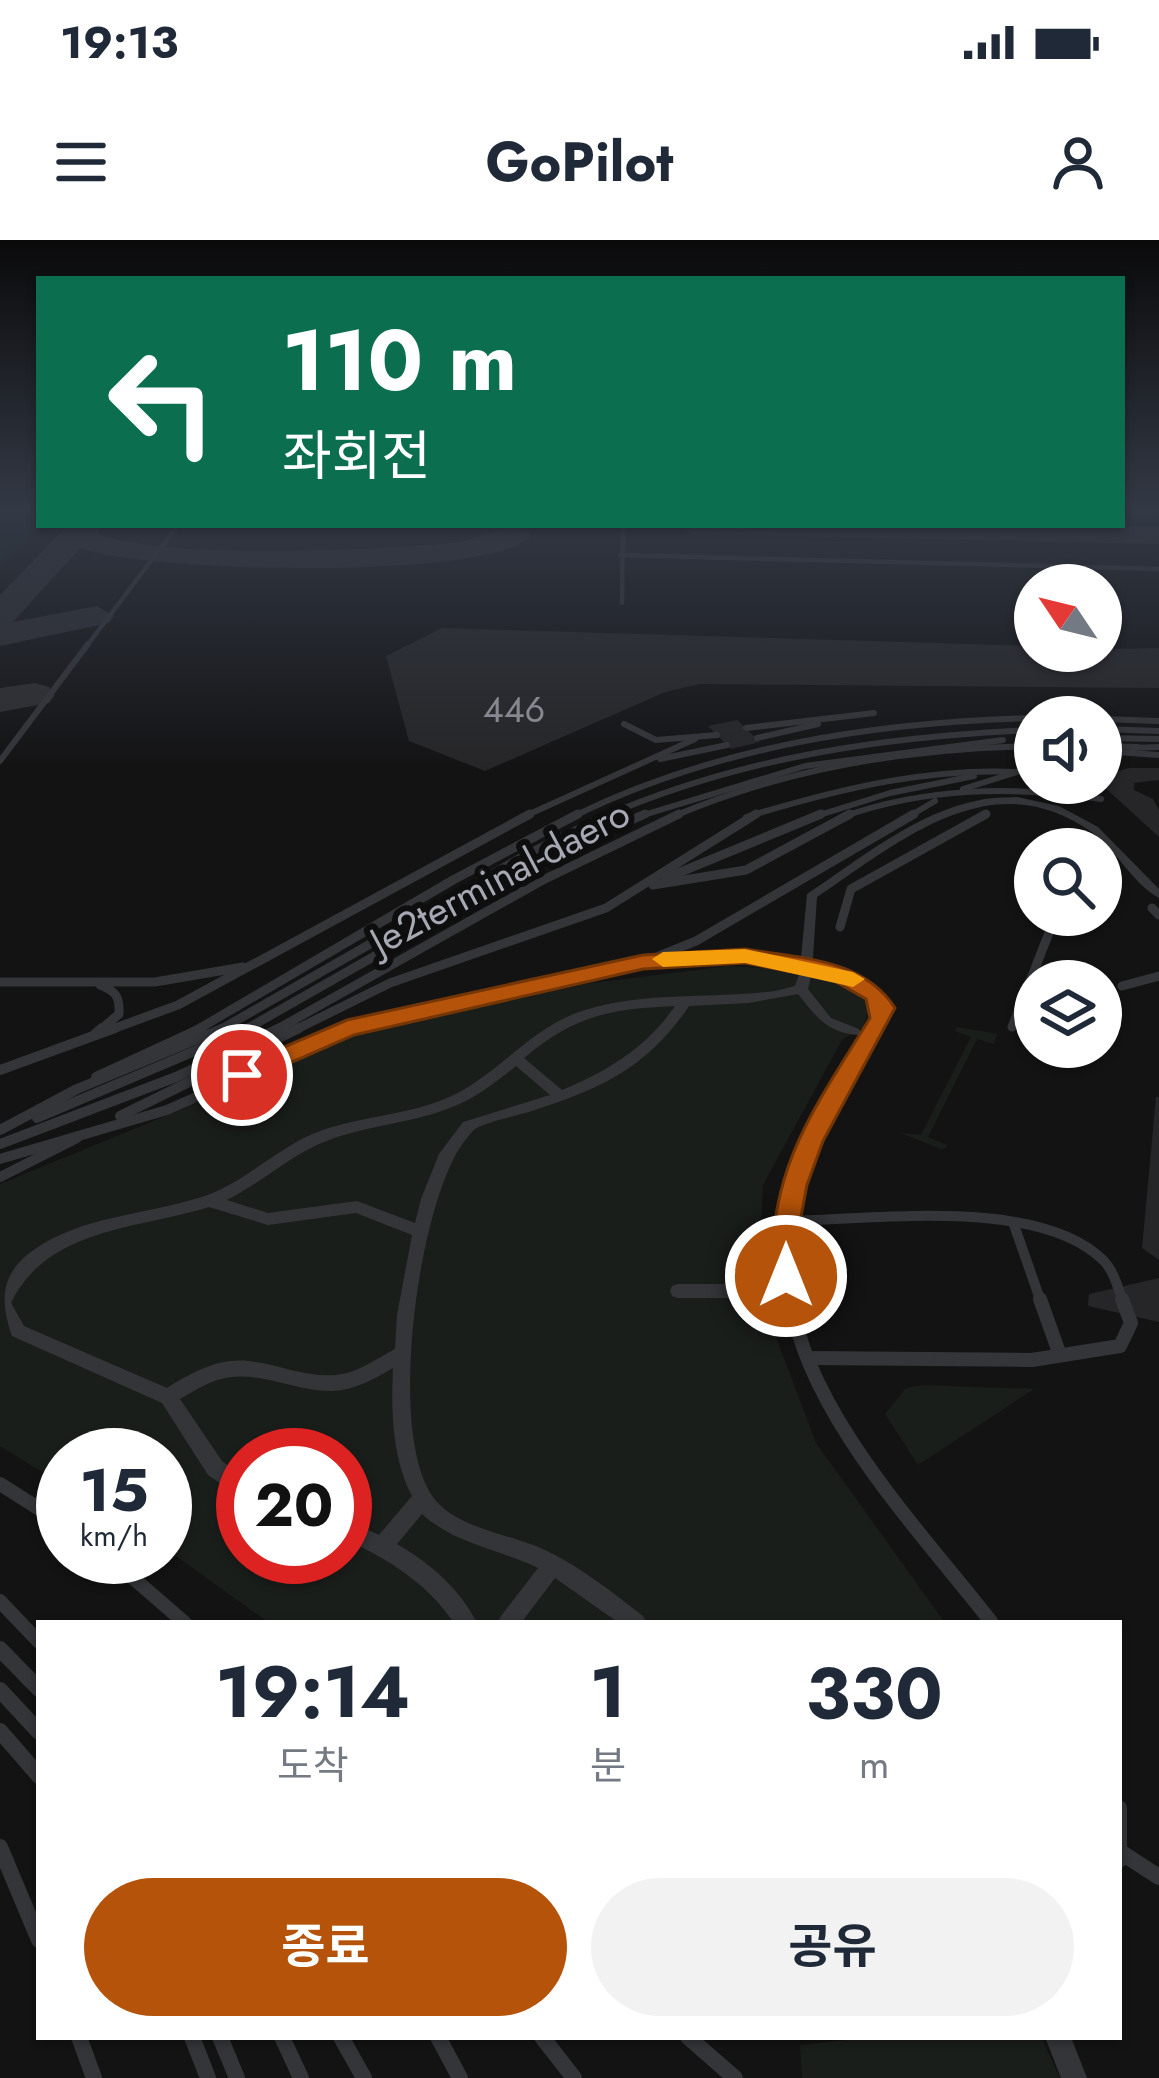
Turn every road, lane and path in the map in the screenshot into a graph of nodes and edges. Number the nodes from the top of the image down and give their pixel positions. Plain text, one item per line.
1 (123, 598) edge
2 (622, 598) edge
3 (622, 603) dead end
4 (874, 713) dead end
5 (848, 716) junction
6 (1014, 719) edge
7 (1122, 720) edge
8 (1159, 721) edge
9 (624, 724) dead end
10 (746, 728) dead end
11 (1014, 732) edge
12 (717, 735) dead end
13 (757, 738) dead end
14 (694, 739) junction
15 (1014, 742) edge
16 (1122, 743) edge
17 (1122, 743) edge
18 (1159, 744) edge
19 (727, 745) dead end
20 (1014, 745) edge
21 (0, 760) edge
22 (1014, 769) edge
23 (611, 773) junction
24 (1014, 775) edge
25 (974, 776) dead end
26 (1014, 789) edge
27 (986, 814) dead end
28 (650, 885) junction
29 (1159, 895) edge
30 (840, 927) dead end
31 (1048, 936) edge
32 (643, 962) junction
33 (258, 964) junction
34 (805, 973) junction
35 (1159, 976) edge
36 (85, 981) junction
37 (0, 982) edge
38 (1122, 986) dead end
39 (684, 1003) junction
40 (1012, 1027) dead end
41 (854, 1032) dead end
42 (87, 1041) junction
43 (516, 1059) junction
44 (0, 1070) edge
45 (85, 1087) junction
46 (562, 1096) junction
47 (442, 1105) junction
48 (22, 1123) junction
49 (468, 1126) junction
50 (96, 1127) junction
51 (0, 1130) edge
52 (0, 1144) edge
53 (0, 1160) edge
54 (0, 1177) edge
55 (209, 1201) junction
56 (786, 1222) junction
57 (1013, 1222) junction
58 (418, 1231) junction
59 (766, 1291) dead end
60 (678, 1292) dead end
61 (404, 1353) junction
62 (1060, 1355) junction
63 (810, 1358) junction
64 (168, 1396) junction
65 (216, 1469) edge
66 (0, 1475) edge
67 (6, 1487) edge
68 (422, 1499) junction
69 (36, 1506) edge
70 (372, 1541) edge
71 (383, 1546) junction
72 (552, 1566) junction
73 (141, 1584) edge
74 (0, 1601) edge
75 (182, 1620) edge
76 (464, 1620) edge
77 (510, 1620) edge
78 (632, 1620) edge
79 (990, 1620) edge
80 (36, 1639) edge
81 (0, 1649) edge
82 (36, 1686) edge
83 (0, 1690) edge
84 (36, 1729) edge
85 (0, 1730) edge
86 (36, 1772) edge
87 (0, 1847) edge
88 (1122, 1858) edge
89 (1159, 1877) edge
90 (36, 1933) edge
91 (81, 2040) edge
92 (193, 2040) edge
93 (221, 2040) edge
94 (283, 2040) edge
95 (343, 2040) edge
96 (440, 2040) edge
97 (544, 2040) edge
98 (691, 2040) edge
99 (1059, 2040) edge
100 (94, 2078) edge
101 (208, 2078) edge
102 (237, 2078) edge
103 (301, 2078) edge
104 (364, 2078) edge
105 (460, 2078) edge
106 (574, 2078) edge
107 (735, 2078) edge
108 (1074, 2078) edge

1 - 21 lane
2 - 3 lane
4 - 5 lane
5 - 10 lane
5 - 13 lane
6 - 45 lane
7 - 8 lane
9 - 14 lane
11 - 45 lane, Je2terminal-daero
12 - 14 lane
14 - 23 lane
15 - 48 lane
16 - 18 lane
17 - 18 lane
19 - 23 lane
20 - 52 lane, Je2terminal-daero
22 - 28 lane
23 - 33 lane
24 - 32 lane
25 - 28 lane
26 - 28 lane
27 - 30 lane
28 - 50 lane
29 - 34 street
31 - 40 lane
32 - 50 lane
32 - 56 lane
33 - 36 lane
33 - 42 lane
34 - 39 street
34 - 41 street
35 - 38 lane
36 - 37 lane
36 - 42 lane
39 - 43 street
39 - 46 street
42 - 44 lane
43 - 46 street
43 - 47 street
45 - 48 lane, Je2terminal-daero
46 - 49 street
47 - 49 street
47 - 55 street
48 - 51 lane, Je2terminal-daero
49 - 58 street
50 - 53 lane
50 - 54 lane
55 - 58 street
55 - 64 street
56 - 57 lane
56 - 63 lane
57 - 62 lane
57 - 62 lane
58 - 61 street
59 - 60 street
61 - 64 street
61 - 68 street
62 - 63 lane
63 - 79 lane
64 - 65 street
66 - 67 lane
67 - 69 lane
68 - 71 street
68 - 72 street
70 - 71 street
71 - 76 street
72 - 77 street
72 - 78 street
73 - 75 lane
74 - 80 lane
81 - 82 lane
83 - 84 lane
85 - 86 lane
87 - 90 lane
88 - 89 lane
91 - 100 lane
92 - 101 lane
93 - 102 lane
94 - 103 lane
95 - 104 lane
96 - 105 lane
97 - 106 lane
98 - 107 lane
99 - 108 street

